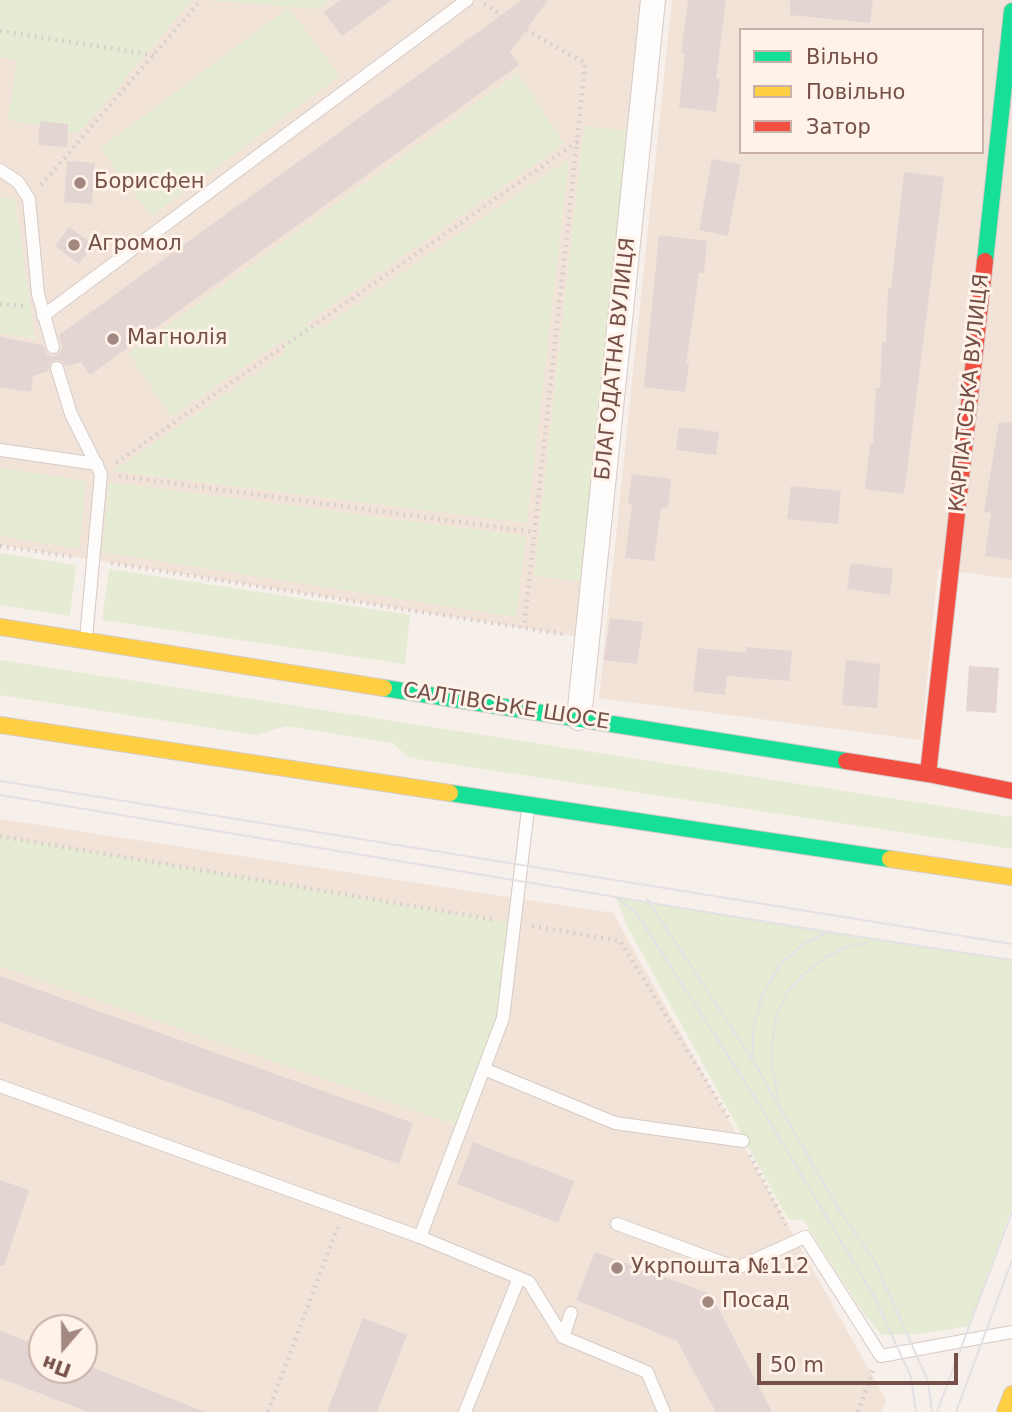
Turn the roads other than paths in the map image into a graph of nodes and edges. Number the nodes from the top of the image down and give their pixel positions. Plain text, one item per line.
1 (467, 0) edge
2 (653, 0) edge
3 (1012, 11) edge
4 (0, 170) edge
5 (43, 316) junction
6 (53, 347) dead end
7 (57, 368) dead end
8 (0, 450) edge
9 (99, 469) junction
10 (0, 627) edge
11 (85, 640) junction
12 (579, 718) junction
13 (0, 725) edge
14 (928, 774) junction
15 (1012, 791) edge
16 (528, 805) junction
17 (1012, 877) edge
18 (484, 1069) junction
19 (0, 1086) edge
20 (743, 1141) dead end
21 (617, 1224) dead end
22 (420, 1237) junction
23 (519, 1278) junction
24 (571, 1313) dead end
25 (1012, 1332) edge
26 (563, 1337) junction
27 (1012, 1394) edge
28 (465, 1412) edge
29 (664, 1412) edge
30 (1005, 1412) edge

1 - 5 lane
2 - 12 street, БЛАГОДАТНА ВУЛИЦЯ
3 - 14 main road, КАРПАТСЬКА ВУЛИЦЯ
4 - 5 lane
5 - 6 lane
7 - 9 lane
8 - 9 lane
9 - 11 lane
10 - 11 main road, САЛТІВСЬКЕ ШОСЕ
11 - 12 main road, САЛТІВСЬКЕ ШОСЕ
12 - 14 main road, САЛТІВСЬКЕ ШОСЕ
13 - 16 main road
14 - 15 main road, САЛТІВСЬКЕ ШОСЕ
16 - 17 main road
16 - 18 lane
18 - 20 lane
18 - 22 lane
19 - 22 lane
21 - 25 lane
22 - 23 lane
23 - 26 lane
23 - 28 lane
24 - 26 lane
26 - 29 lane
27 - 30 main road

